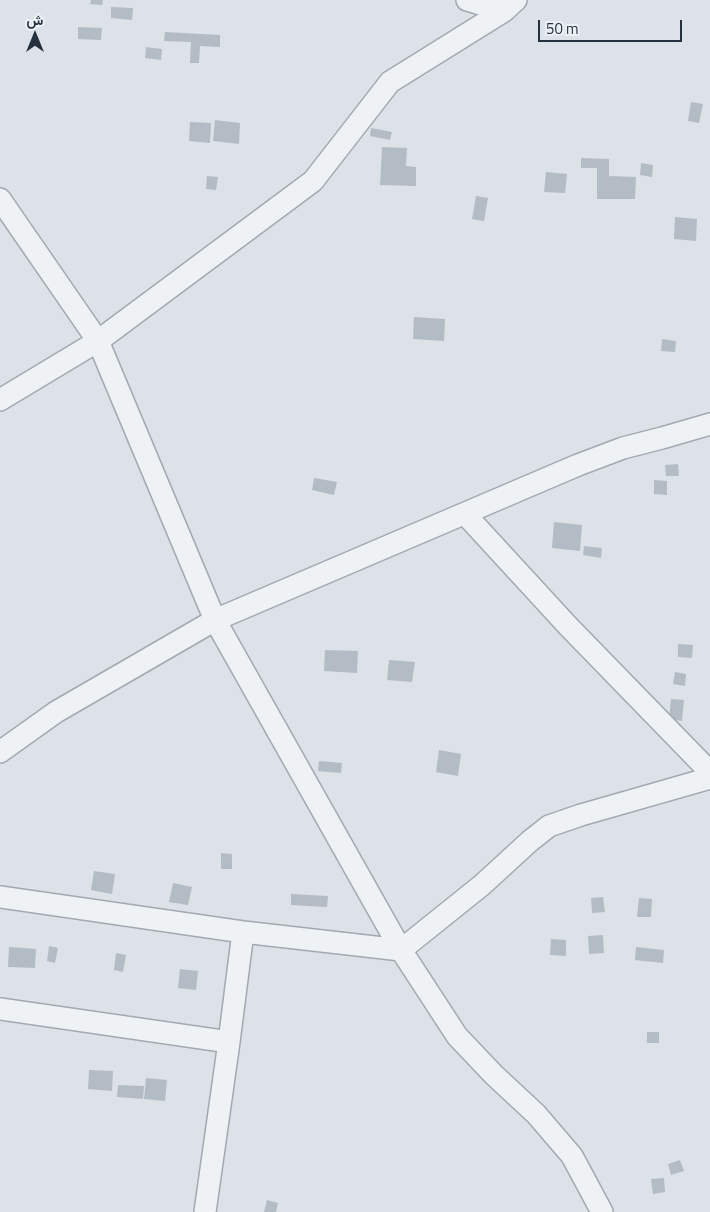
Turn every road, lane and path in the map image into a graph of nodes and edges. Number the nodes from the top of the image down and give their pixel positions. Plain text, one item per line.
1 (467, 0) edge
2 (510, 6) edge
3 (0, 199) edge
4 (98, 341) junction
5 (0, 400) edge
6 (710, 424) edge
7 (465, 514) junction
8 (215, 620) junction
9 (0, 752) edge
10 (710, 772) edge
11 (710, 778) edge
12 (0, 897) edge
13 (243, 932) junction
14 (401, 950) junction
15 (0, 1009) edge
16 (229, 1042) junction
17 (204, 1212) edge
18 (602, 1212) edge

1 - 2 street
2 - 4 street
3 - 4 street
4 - 5 street
4 - 8 street
6 - 7 street
7 - 8 street
7 - 10 street
8 - 9 street
8 - 14 street
11 - 14 street
12 - 13 street
13 - 14 street
13 - 16 street
14 - 18 street
15 - 16 street
16 - 17 street

